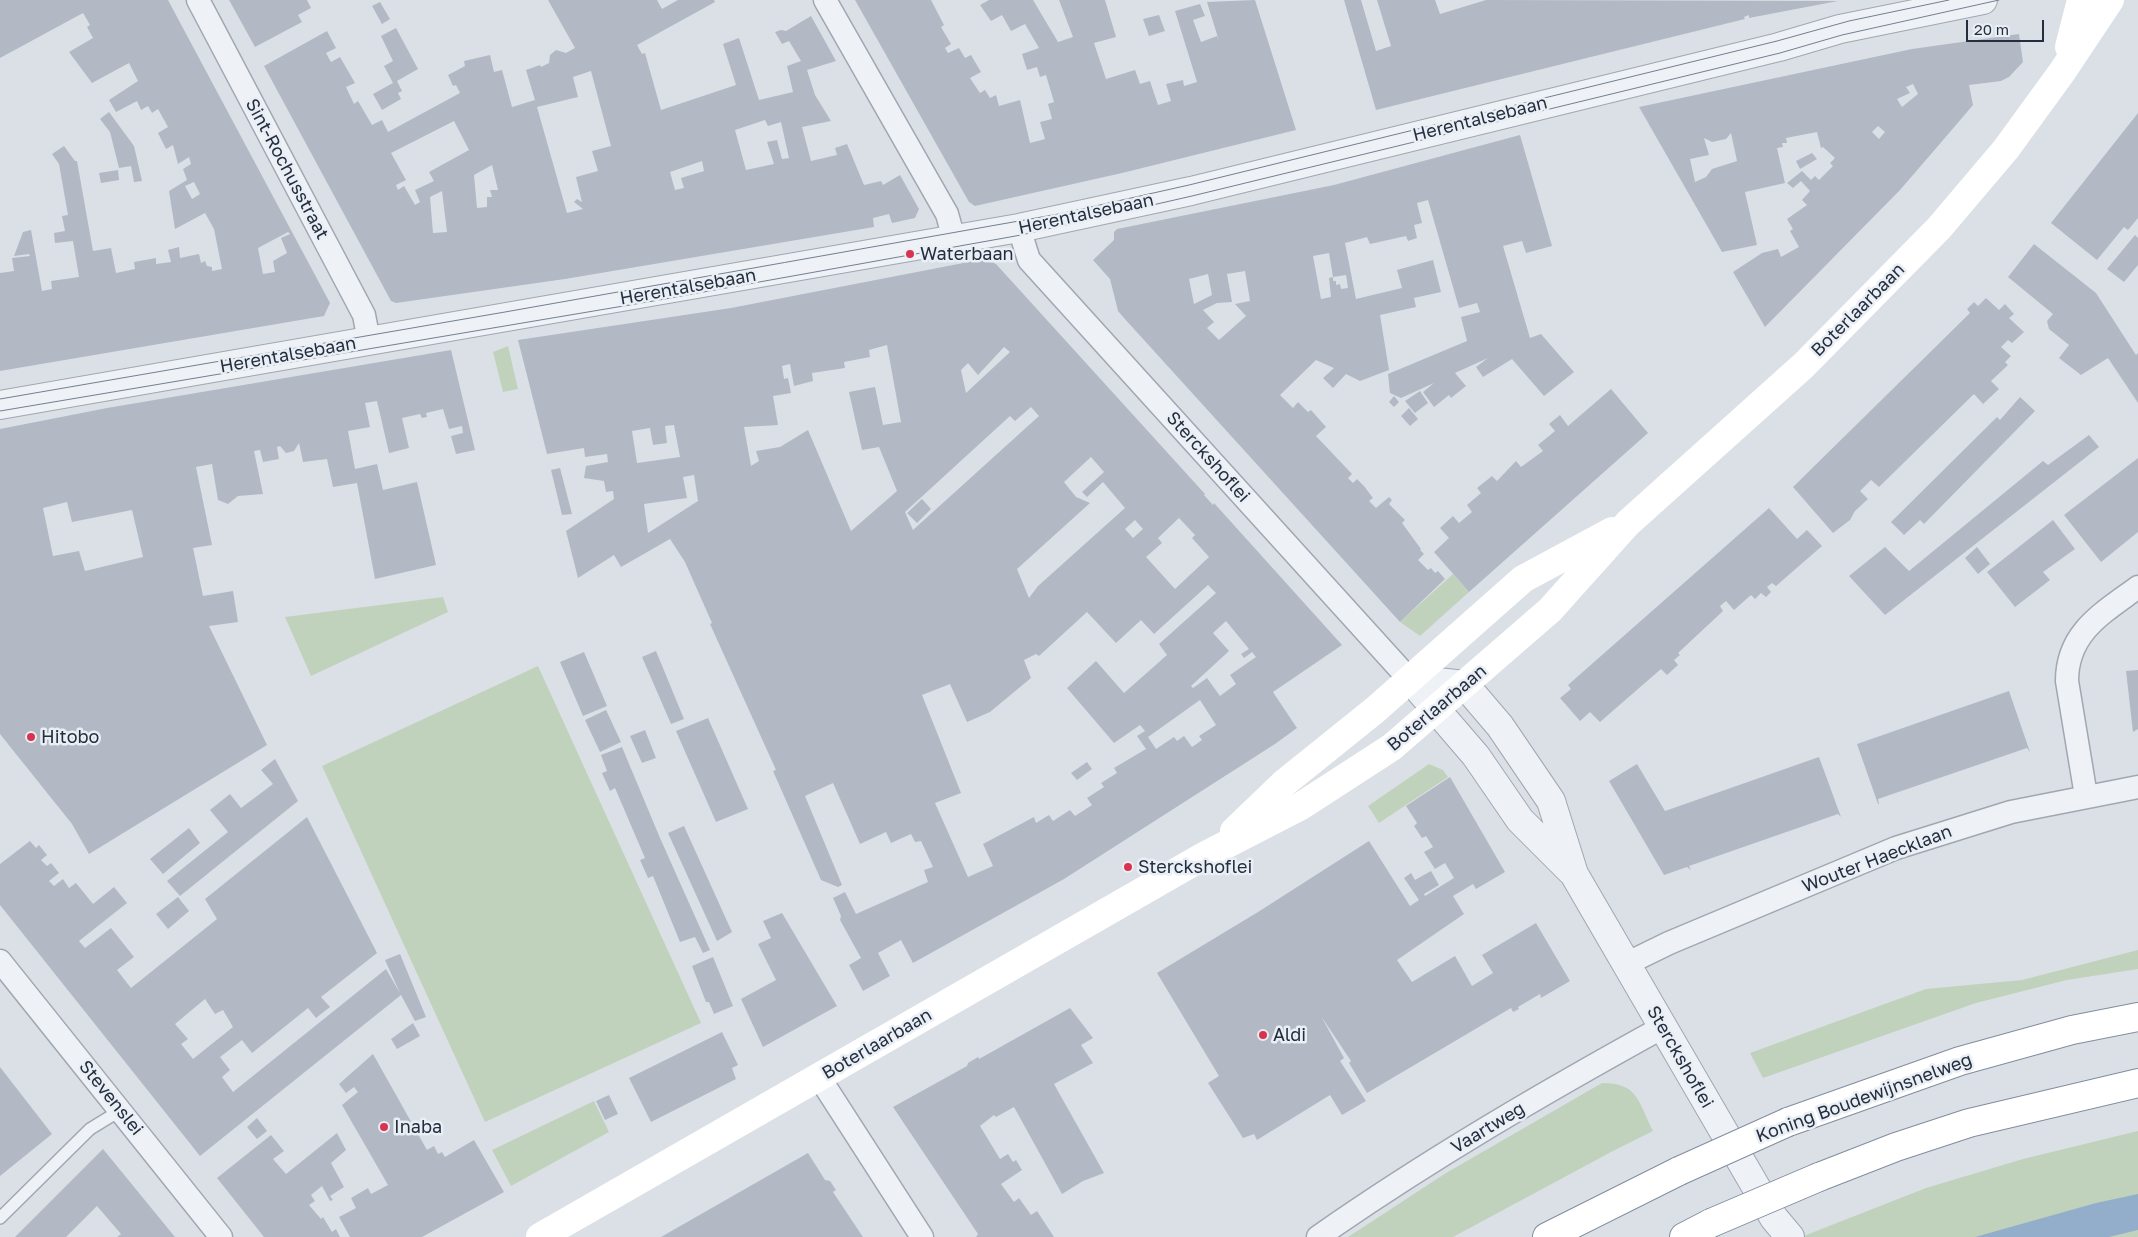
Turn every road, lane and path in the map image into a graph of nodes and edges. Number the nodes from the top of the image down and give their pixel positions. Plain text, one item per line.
1 (198, 0) edge
2 (825, 0) edge
3 (1983, 0) edge
4 (2081, 0) edge
5 (2110, 0) edge
6 (2062, 72) junction
7 (1019, 228) junction
8 (954, 239) junction
9 (369, 341) junction
10 (0, 404) edge
11 (1628, 523) junction
12 (2136, 592) edge
13 (1409, 679) junction
14 (1465, 685) junction
15 (1436, 710) junction
16 (2138, 787) edge
17 (2086, 796) junction
18 (1214, 851) junction
19 (1574, 874) junction
20 (0, 961) edge
21 (1626, 964) junction
22 (2138, 1017) edge
23 (1663, 1027) junction
24 (819, 1077) junction
25 (2138, 1083) edge
26 (121, 1110) junction
27 (0, 1218) edge
28 (221, 1237) edge
29 (540, 1237) edge
30 (922, 1237) edge
31 (1318, 1237) edge
32 (1547, 1237) edge
33 (1684, 1237) edge
34 (1790, 1237) edge

1 - 9 street, Sint-Rochusstraat
2 - 8 street
3 - 7 street, Herentalsebaan
4 - 6 main road, Boterlaarbaan
5 - 6 main road, Boterlaarbaan
6 - 11 main road, Boterlaarbaan
7 - 8 street, Herentalsebaan
7 - 13 street, Sterckshoflei
8 - 9 street, Herentalsebaan
9 - 10 street, Herentalsebaan
11 - 13 main road, Boterlaarbaan
11 - 14 main road, Boterlaarbaan
12 - 17 street
13 - 14 street
13 - 15 street, Sterckshoflei
13 - 18 main road, Boterlaarbaan
14 - 15 main road, Boterlaarbaan
14 - 19 street, Sterckshoflei
15 - 18 main road, Boterlaarbaan
15 - 19 street, Sterckshoflei
16 - 17 street, Wouter Haecklaan
17 - 21 street, Wouter Haecklaan
18 - 24 main road, Boterlaarbaan
19 - 21 street, Sterckshoflei
20 - 26 street, Stevenslei
21 - 23 street, Sterckshoflei
22 - 32 main road, Koning Boudewijnsnelweg, bridge
23 - 31 street, Vaartweg
23 - 34 street, Sterckshoflei
24 - 29 main road, Boterlaarbaan
24 - 30 street
25 - 33 main road, bridge
26 - 27 lane
26 - 28 street, Stevenslei

